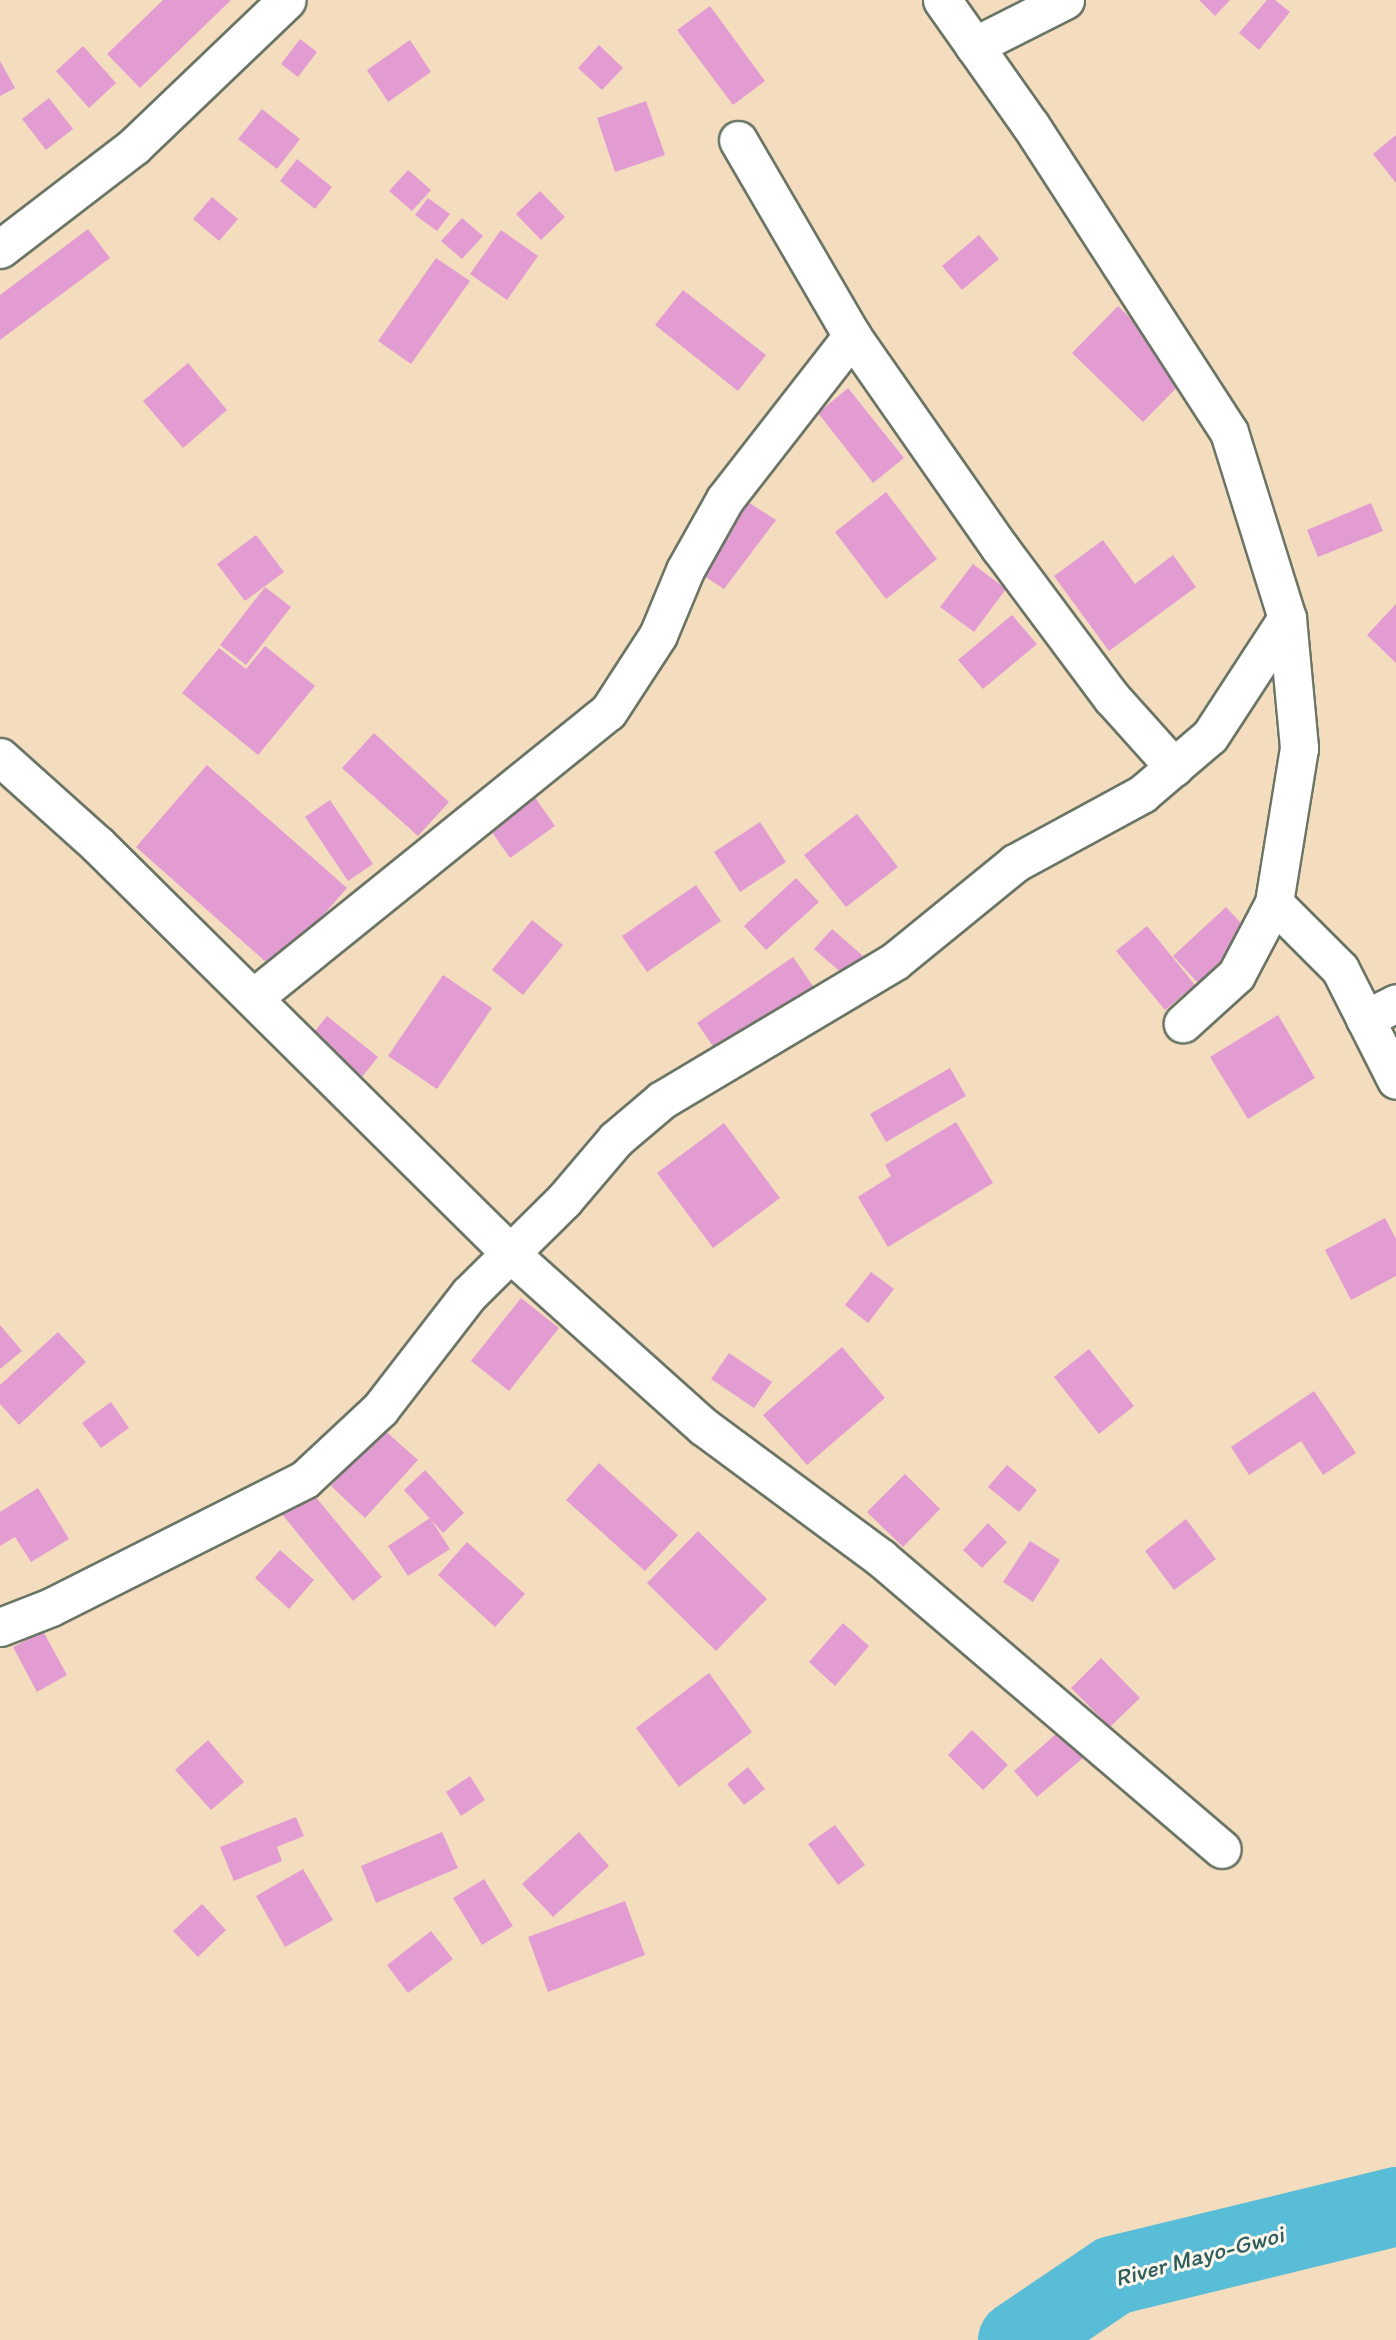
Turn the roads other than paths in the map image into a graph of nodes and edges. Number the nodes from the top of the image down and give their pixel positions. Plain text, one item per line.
1 (287, 0) edge
2 (942, 0) edge
3 (1066, 0) edge
4 (974, 46) junction
5 (738, 140) dead end
6 (0, 249) edge
7 (852, 336) junction
8 (1287, 618) junction
9 (0, 757) edge
10 (1174, 767) junction
11 (1274, 903) junction
12 (253, 998) junction
13 (1380, 1011) edge
14 (1183, 1023) dead end
15 (1396, 1080) edge
16 (511, 1254) junction
17 (0, 1626) edge
18 (1223, 1849) dead end

1 - 6 street
2 - 4 street
3 - 4 street
4 - 8 street
5 - 7 street
7 - 10 street
7 - 12 street
8 - 10 street
8 - 11 street
9 - 12 street
10 - 16 street
11 - 13 street
11 - 14 street
12 - 16 street
13 - 15 street
16 - 17 street
16 - 18 street

